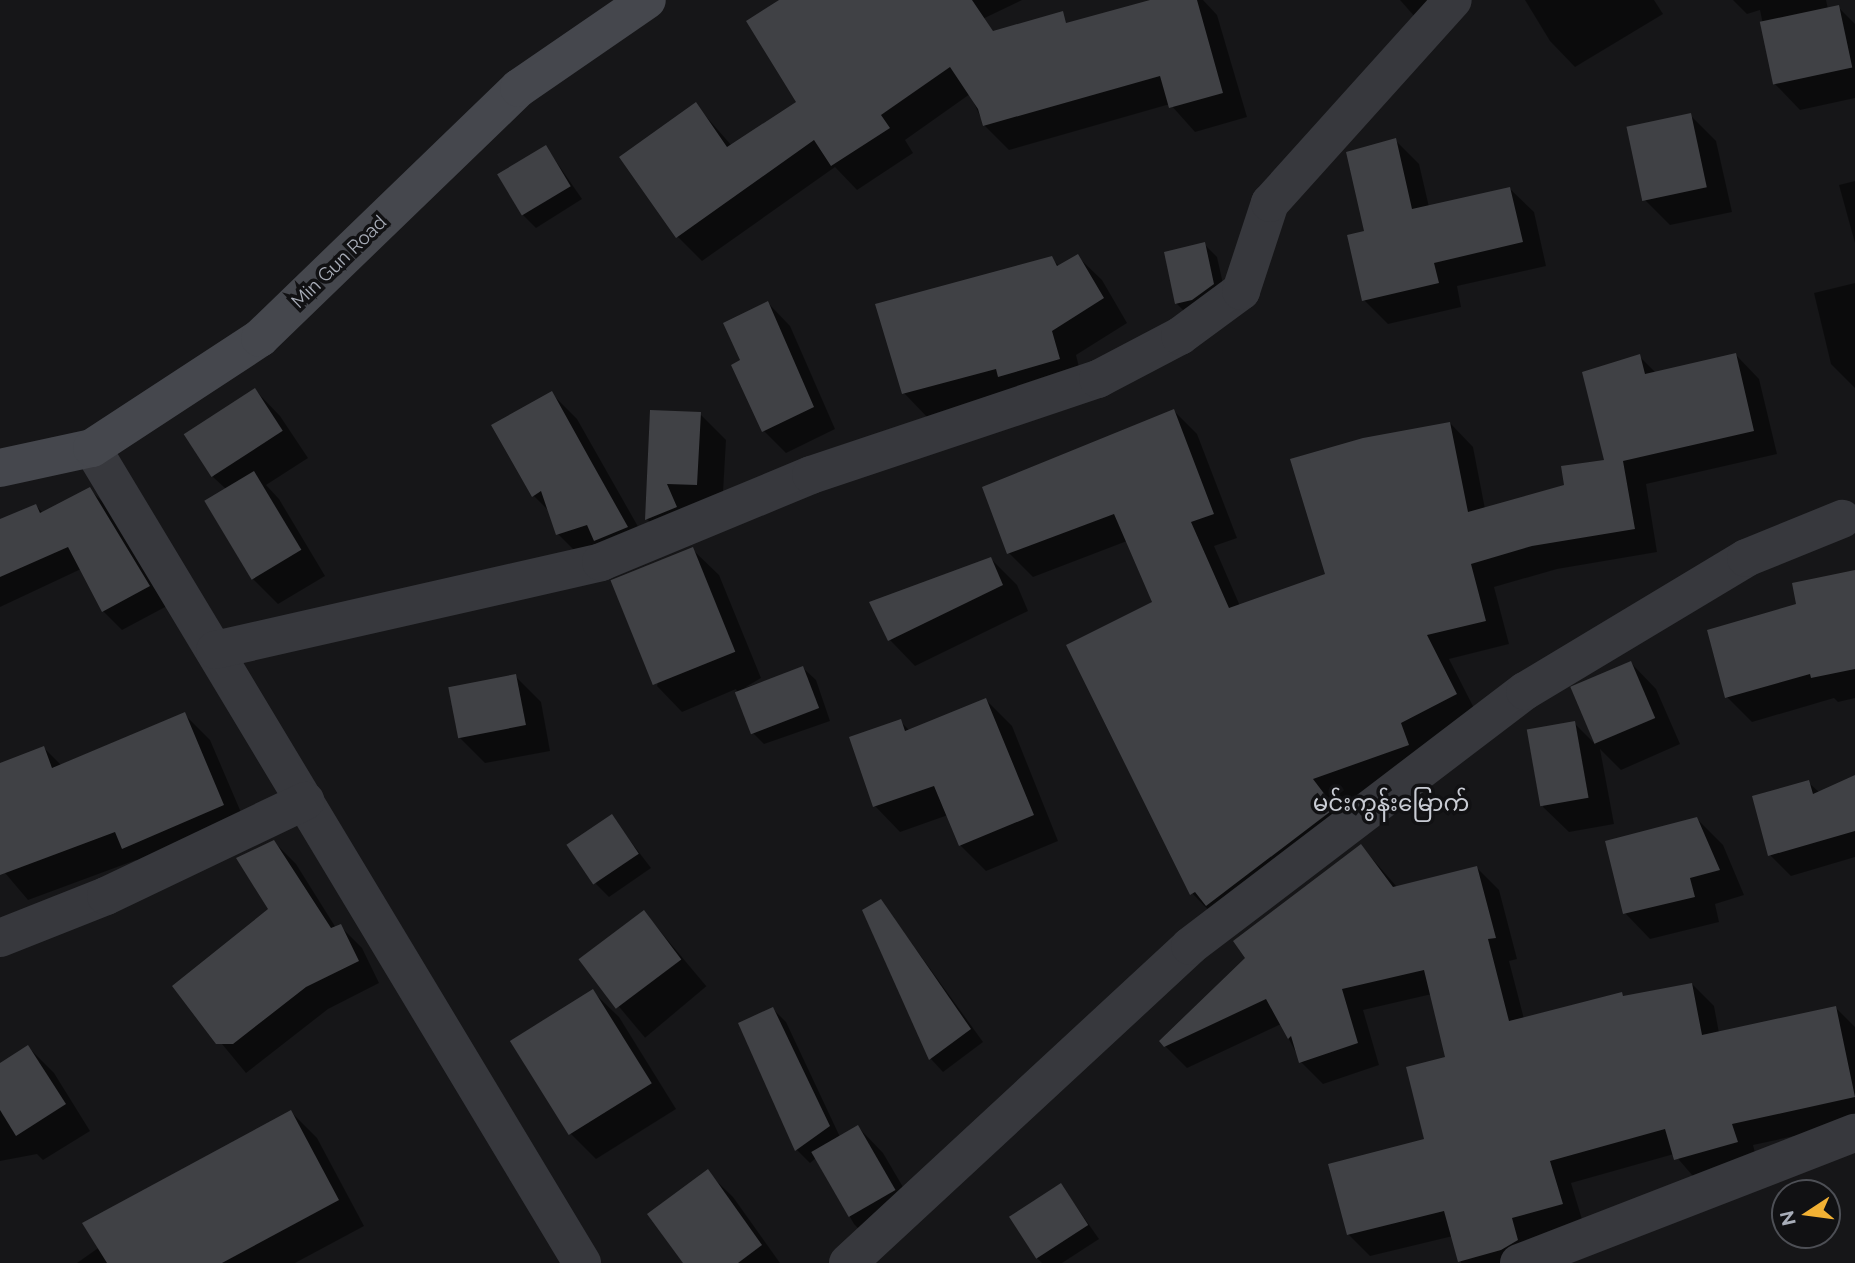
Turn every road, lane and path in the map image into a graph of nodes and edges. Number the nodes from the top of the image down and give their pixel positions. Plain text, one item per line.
1 (647, 0) edge
2 (1453, 0) edge
3 (92, 448) junction
4 (0, 468) edge
5 (1842, 519) dead end
6 (215, 650) junction
7 (305, 801) junction
8 (0, 938) edge
9 (1855, 1133) edge
10 (582, 1263) edge
11 (848, 1263) edge
12 (1518, 1263) edge

1 - 3 street, Min Gun Road
2 - 6 street
3 - 4 street, Min Gun Road
3 - 6 street
5 - 11 street
6 - 7 street
7 - 8 street
7 - 10 street
9 - 12 street

